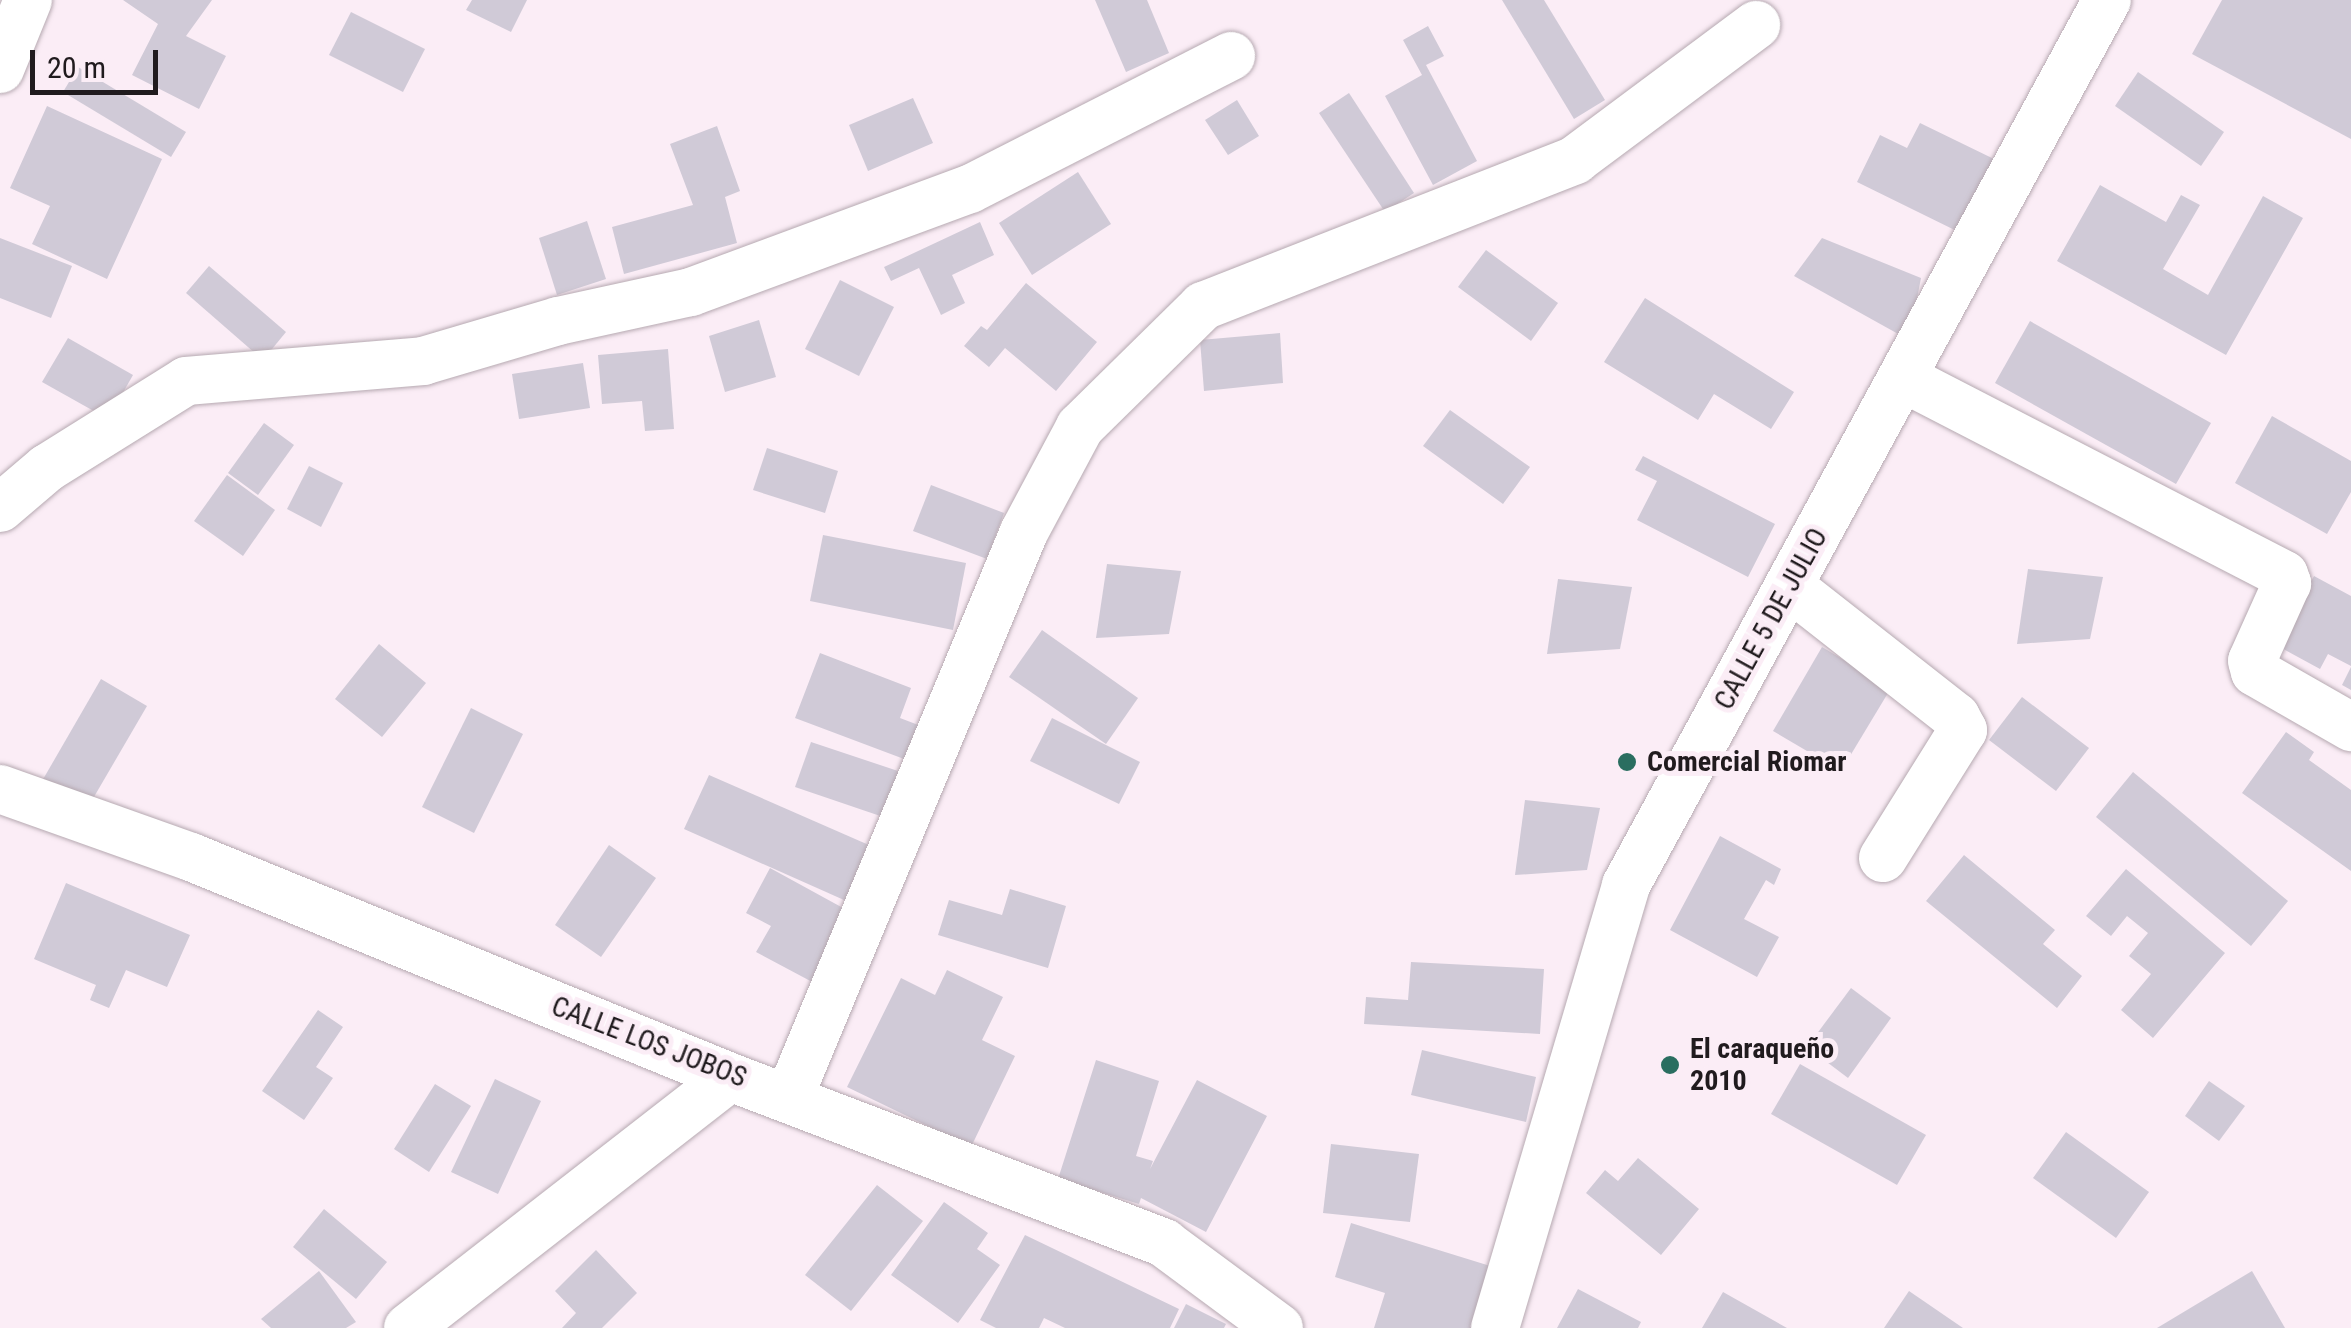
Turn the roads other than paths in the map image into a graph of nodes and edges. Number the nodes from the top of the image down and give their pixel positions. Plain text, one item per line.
1 (28, 0) edge
2 (2107, 0) edge
3 (1756, 25) dead end
4 (1231, 56) dead end
5 (0, 69) edge
6 (1903, 378) junction
7 (0, 508) edge
8 (1789, 586) junction
9 (2351, 726) edge
10 (0, 790) edge
11 (1883, 858) dead end
12 (730, 1077) junction
13 (790, 1095) junction
14 (408, 1328) edge
15 (1279, 1328) edge
16 (1495, 1328) edge

1 - 5 street
2 - 6 street, CALLE 5 DE JULIO
3 - 13 street
4 - 7 street
6 - 8 street, CALLE 5 DE JULIO
6 - 9 street
8 - 11 street
8 - 16 street, CALLE 5 DE JULIO
10 - 12 street, CALLE LOS JOBOS
12 - 13 street, CALLE LOS JOBOS
12 - 14 street
13 - 15 street, CALLE LOS JOBOS

